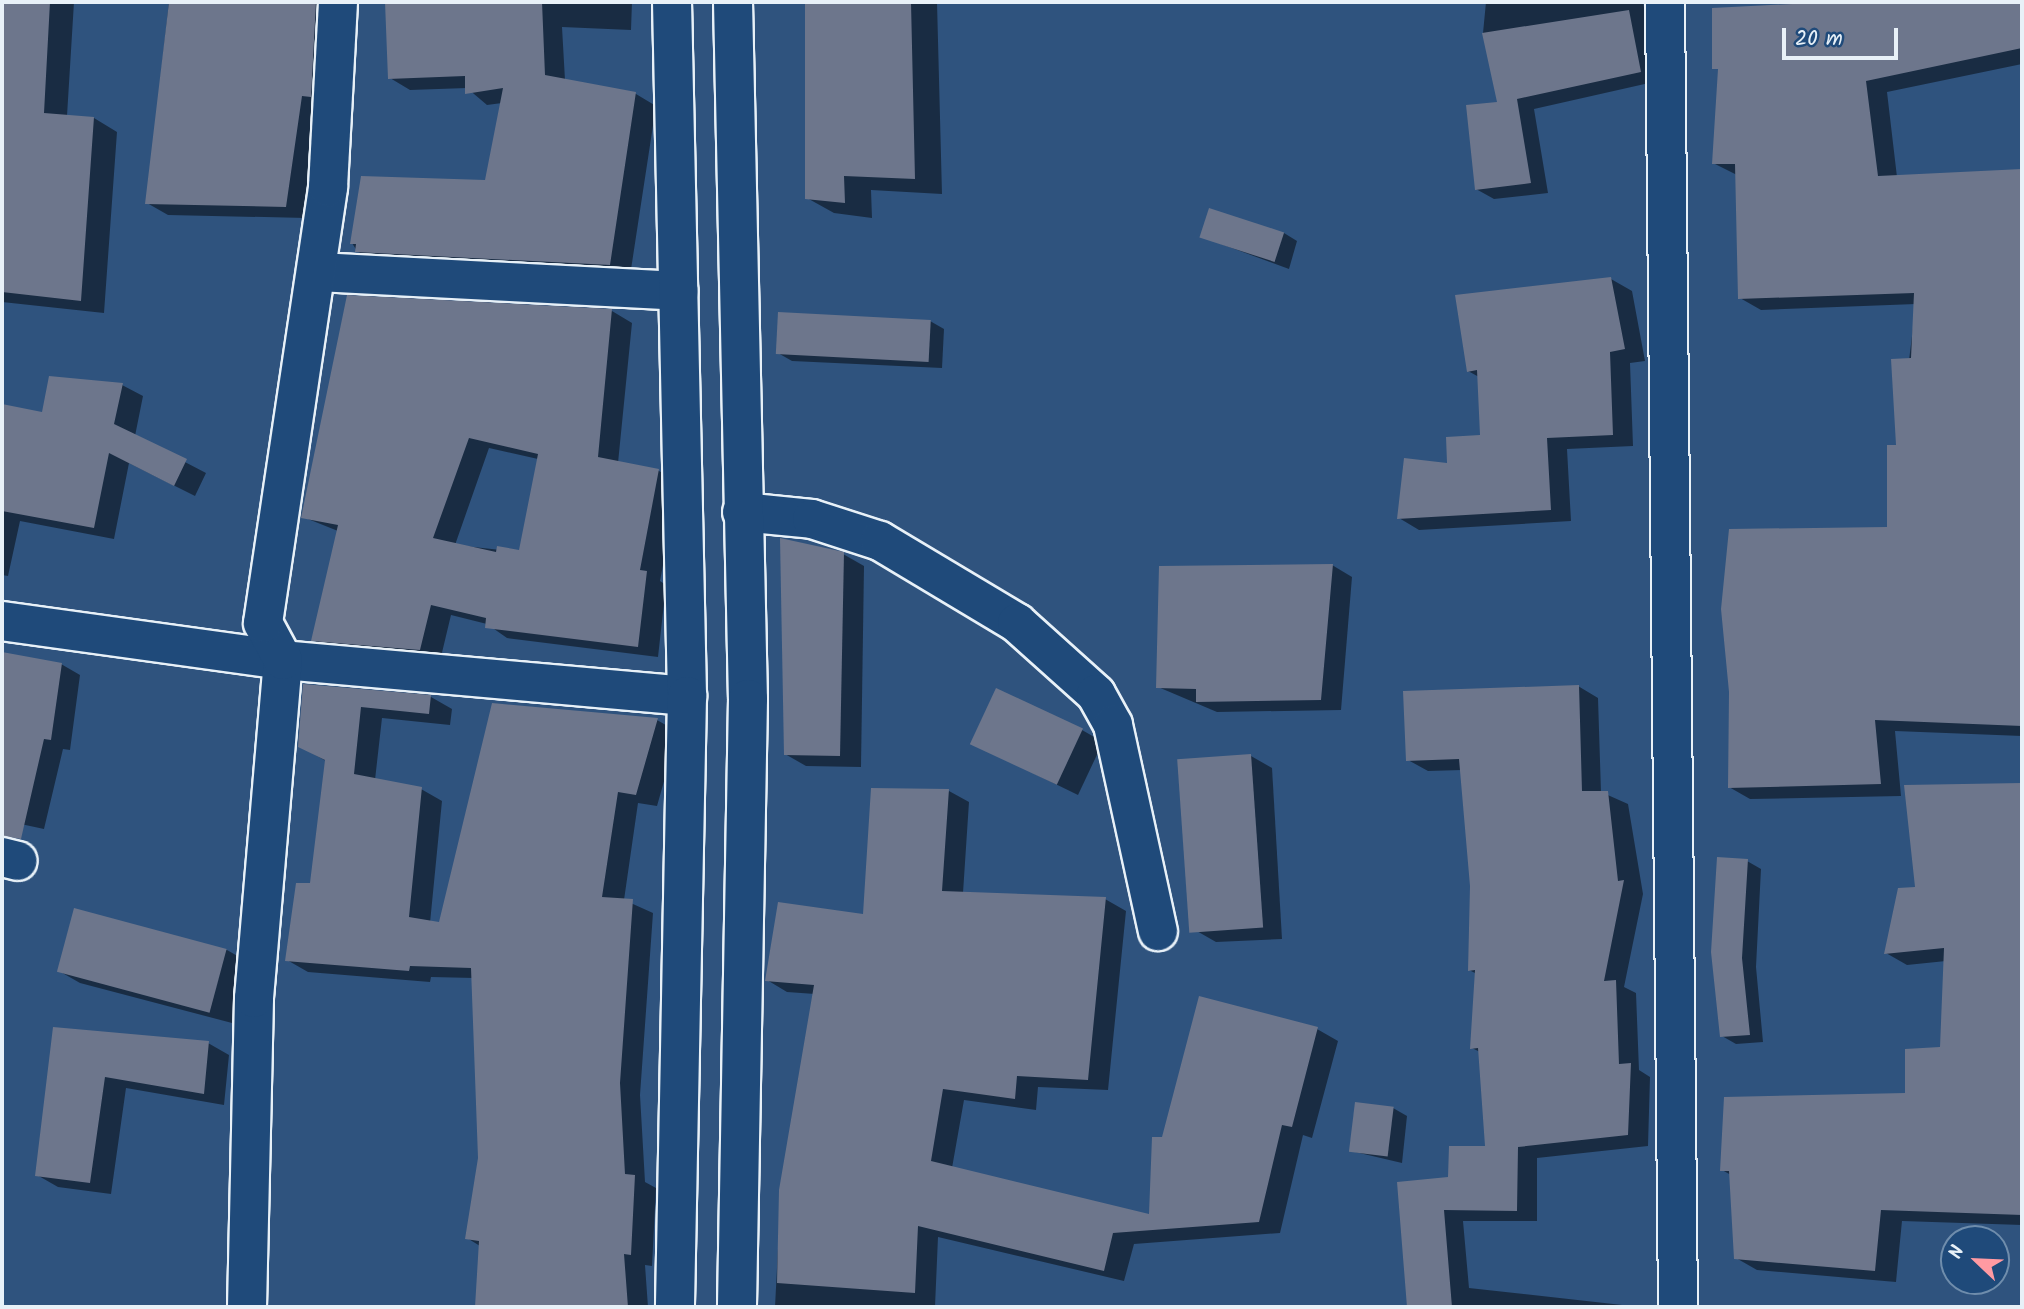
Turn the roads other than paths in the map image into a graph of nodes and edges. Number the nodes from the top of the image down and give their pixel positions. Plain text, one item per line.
1 (338, 2) edge
2 (671, 2) edge
3 (733, 2) edge
4 (1665, 2) edge
5 (318, 272) junction
6 (678, 291) junction
7 (742, 512) junction
8 (2, 621) edge
9 (283, 660) junction
10 (687, 696) junction
11 (1158, 931) dead end
12 (683, 1306) edge
13 (247, 1307) edge
14 (737, 1307) edge
15 (1678, 1307) edge

1 - 5 street
2 - 6 street
3 - 7 street
4 - 15 street
5 - 6 street
5 - 9 street
6 - 10 street
7 - 11 street
7 - 14 street
8 - 9 street
9 - 10 street
9 - 13 street
10 - 12 street

